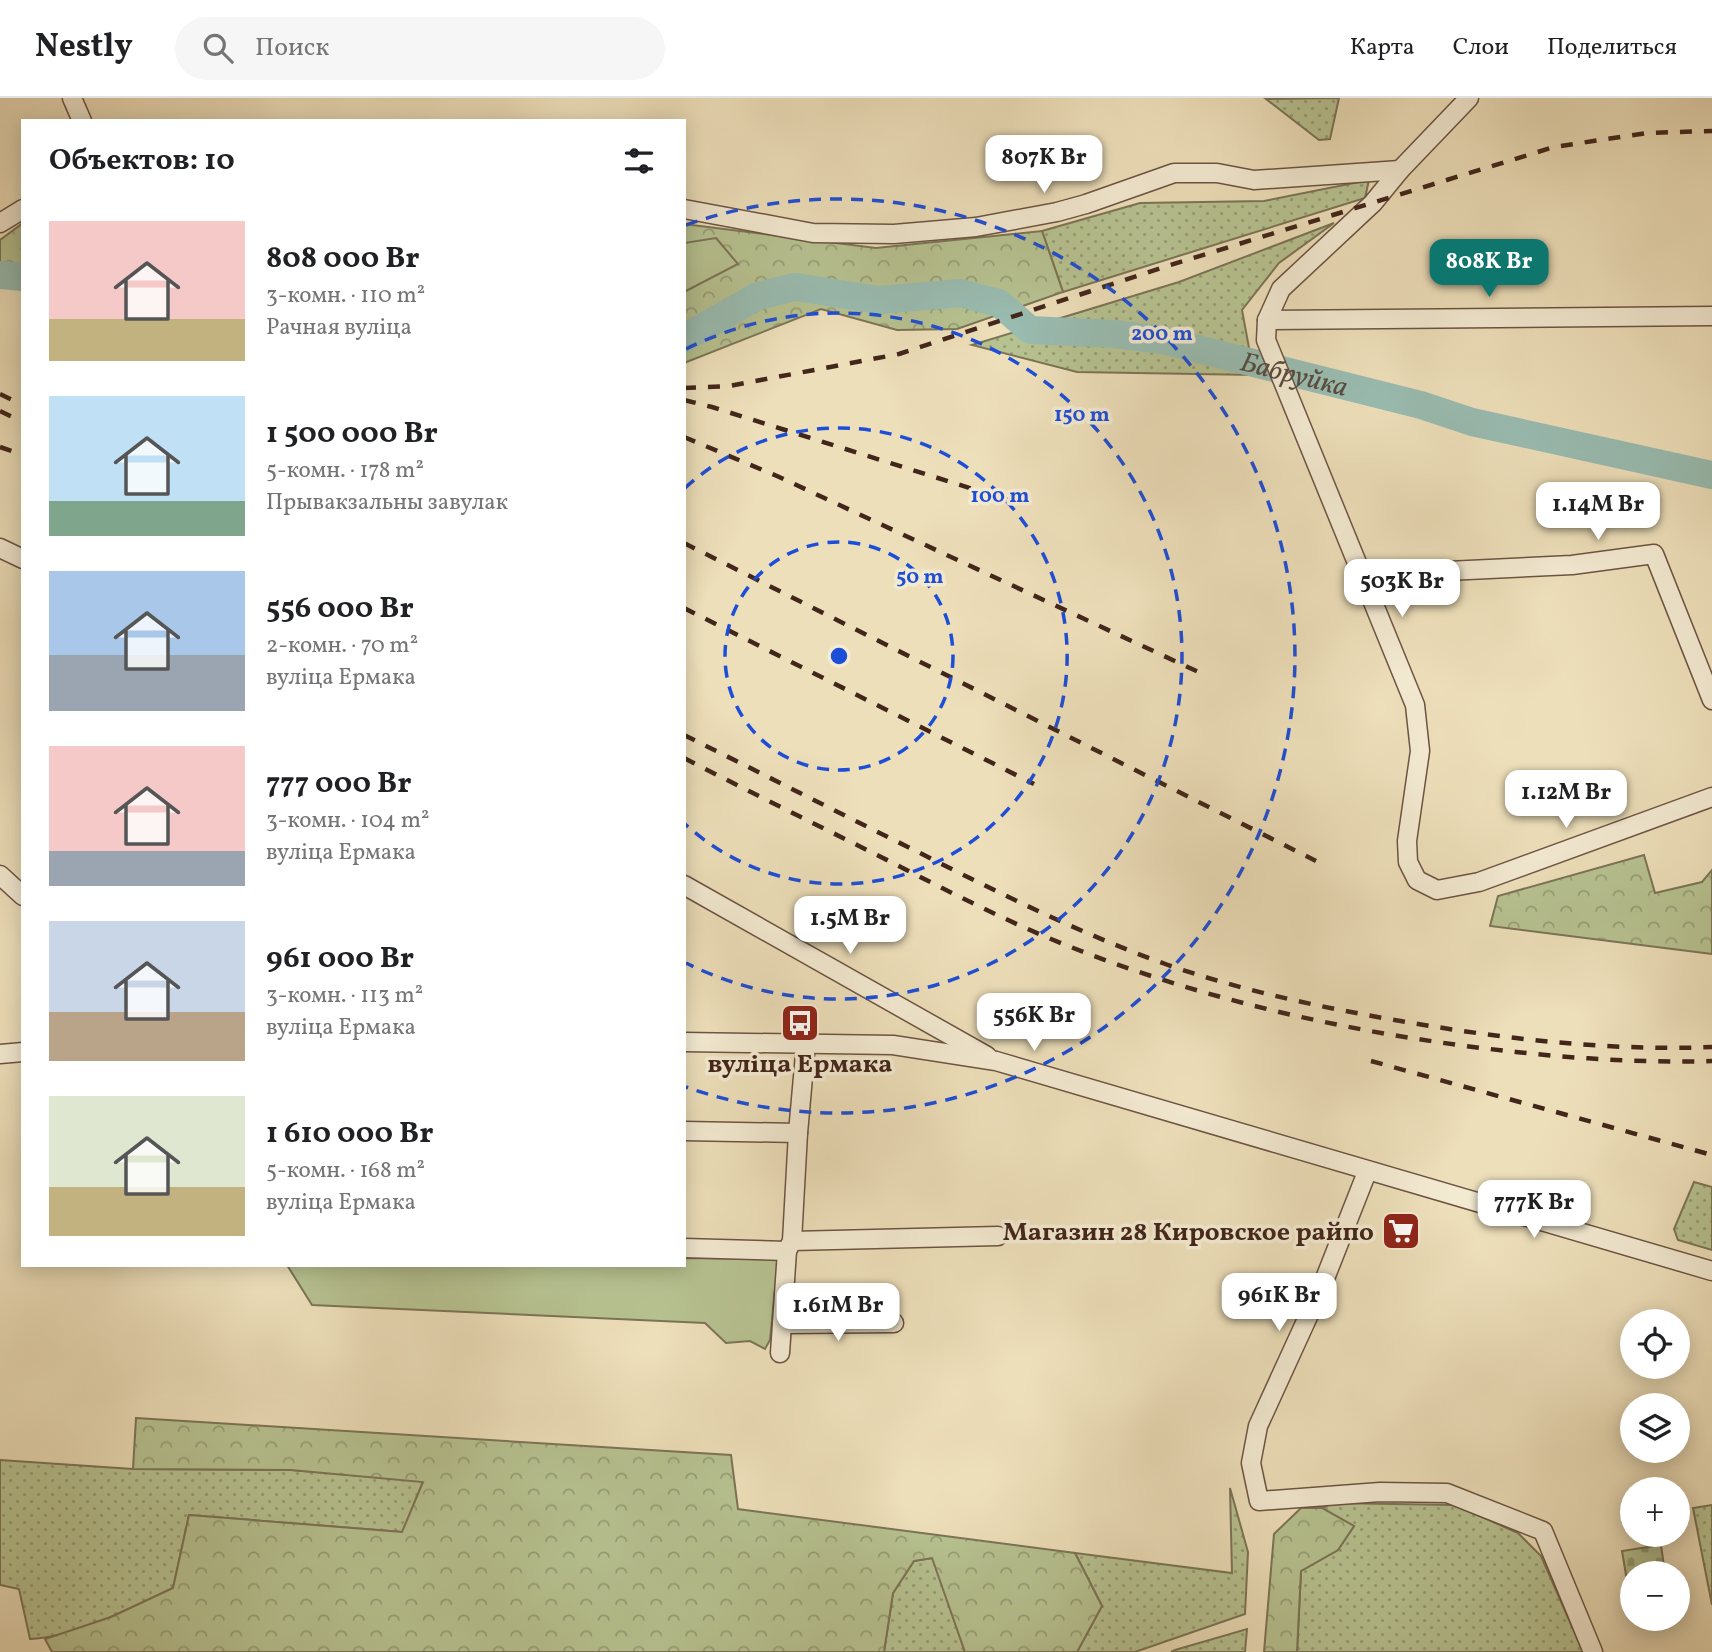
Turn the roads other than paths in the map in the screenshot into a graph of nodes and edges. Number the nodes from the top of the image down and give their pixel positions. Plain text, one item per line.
1 (72, 98) edge
2 (1469, 98) edge
3 (81, 119) edge
4 (1400, 170) junction
5 (686, 209) edge
6 (21, 210) edge
7 (0, 223) edge
8 (1712, 316) edge
9 (1267, 320) junction
10 (0, 548) edge
11 (21, 558) edge
12 (1363, 575) junction
13 (1712, 700) edge
14 (1712, 797) edge
15 (0, 875) edge
16 (686, 886) edge
17 (21, 894) edge
18 (686, 1042) edge
19 (806, 1043) junction
20 (21, 1052) edge
21 (0, 1054) edge
22 (996, 1061) junction
23 (686, 1131) edge
24 (798, 1133) junction
25 (1367, 1172) junction
26 (998, 1236) dead end
27 (789, 1246) junction
28 (686, 1248) edge
29 (1712, 1271) edge
30 (894, 1323) dead end
31 (782, 1324) junction
32 (780, 1353) dead end
33 (1593, 1652) edge

1 - 3 street
2 - 4 street
4 - 5 street
4 - 9 street
6 - 7 street
8 - 9 street
9 - 12 street
10 - 11 street
12 - 13 street
12 - 14 street
15 - 17 street
16 - 22 street
18 - 19 street
19 - 22 street
19 - 24 street
20 - 21 street
22 - 25 street
23 - 24 street
24 - 27 street
25 - 29 street
25 - 33 street
26 - 27 street
27 - 28 street
27 - 31 street
30 - 31 street
31 - 32 street

